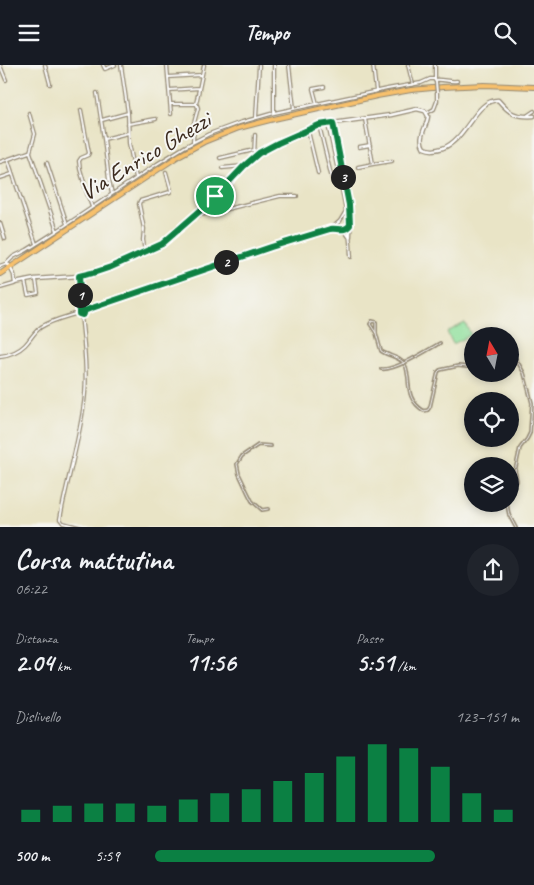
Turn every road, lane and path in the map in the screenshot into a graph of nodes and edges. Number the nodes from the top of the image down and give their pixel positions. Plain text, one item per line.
1 (0, 65) edge
2 (45, 65) edge
3 (103, 65) edge
4 (115, 65) edge
5 (121, 65) edge
6 (168, 65) edge
7 (204, 65) edge
8 (259, 65) edge
9 (274, 65) edge
10 (289, 65) edge
11 (372, 65) edge
12 (408, 65) edge
13 (435, 65) edge
14 (202, 75) junction
15 (168, 77) junction
16 (6, 80) dead end
17 (435, 81) junction
18 (457, 81) dead end
19 (50, 83) dead end
20 (413, 85) junction
21 (324, 87) dead end
22 (534, 87) edge
23 (199, 88) junction
24 (169, 90) junction
25 (376, 91) junction
26 (97, 93) dead end
27 (170, 104) junction
28 (196, 104) junction
29 (317, 104) junction
30 (294, 109) junction
31 (81, 110) dead end
32 (534, 111) edge
33 (28, 113) dead end
34 (128, 113) junction
35 (274, 113) junction
36 (427, 113) junction
37 (171, 114) dead end
38 (534, 116) edge
39 (525, 117) junction
40 (256, 118) junction
41 (156, 119) dead end
42 (365, 119) junction
43 (102, 120) junction
44 (333, 123) junction
45 (128, 124) junction
46 (328, 124) junction
47 (319, 125) junction
48 (308, 131) junction
49 (128, 133) junction
50 (255, 135) dead end
51 (104, 139) junction
52 (193, 142) junction
53 (370, 145) junction
54 (359, 147) dead end
55 (254, 150) junction
56 (30, 152) junction
57 (254, 157) junction
58 (220, 158) dead end
59 (8, 160) junction
60 (392, 161) dead end
61 (0, 162) edge
62 (47, 163) dead end
63 (373, 164) junction
64 (244, 166) junction
65 (358, 167) dead end
66 (222, 168) dead end
67 (166, 172) dead end
68 (318, 173) dead end
69 (12, 174) junction
70 (0, 178) edge
71 (136, 178) junction
72 (220, 181) dead end
73 (333, 183) dead end
74 (112, 194) junction
75 (215, 196) junction
76 (297, 196) dead end
77 (209, 203) junction
78 (92, 207) junction
79 (216, 211) junction
80 (346, 211) junction
81 (195, 216) junction
82 (340, 221) junction
83 (347, 221) junction
84 (0, 223) edge
85 (350, 224) junction
86 (67, 225) junction
87 (348, 228) junction
88 (330, 229) junction
89 (343, 230) junction
90 (57, 231) junction
91 (2, 233) edge
92 (349, 237) junction
93 (6, 239) dead end
94 (350, 242) junction
95 (36, 244) junction
96 (145, 253) junction
97 (351, 257) dead end
98 (3, 264) edge
99 (11, 269) dead end
100 (0, 274) edge
101 (79, 276) junction
102 (36, 279) junction
103 (25, 281) junction
104 (15, 283) junction
105 (0, 288) edge
106 (82, 310) junction
107 (80, 314) junction
108 (376, 333) junction
109 (440, 343) dead end
110 (0, 357) edge
111 (404, 363) junction
112 (519, 364) edge
113 (464, 367) edge
114 (381, 369) dead end
115 (271, 446) dead end
116 (518, 457) edge
117 (268, 509) dead end
118 (508, 512) edge
119 (82, 527) edge
120 (516, 527) edge

1 - 16 street
2 - 19 street
3 - 4 street
5 - 34 street
6 - 15 street
7 - 14 street
8 - 40 street
9 - 35 street
10 - 30 street
11 - 25 street
12 - 20 street
13 - 17 street
14 - 15 street
14 - 23 street
15 - 24 street
17 - 18 street, Via Enrico Ghezzi
17 - 20 street, Via Enrico Ghezzi
17 - 36 street, bridge
20 - 25 street, Via Enrico Ghezzi
21 - 29 street
22 - 100 main road
23 - 24 street
23 - 28 street
24 - 27 street
25 - 29 street, Via Enrico Ghezzi
26 - 43 street
27 - 28 street
27 - 37 street
28 - 52 street
29 - 30 street, Via Enrico Ghezzi
30 - 35 street, Via Enrico Ghezzi
31 - 78 street
32 - 39 street
33 - 56 street
34 - 43 street
34 - 45 street
35 - 40 street, Via Enrico Ghezzi
36 - 39 street
36 - 42 street
38 - 39 street
40 - 52 street, Via Enrico Ghezzi
41 - 45 street
42 - 44 street
42 - 53 street
43 - 51 street
44 - 46 street
44 - 85 street
45 - 49 street
46 - 47 street
46 - 80 street
47 - 48 street
47 - 73 street
48 - 57 street
48 - 68 street
49 - 51 street
49 - 71 street
50 - 55 street
51 - 74 street
52 - 71 street, Via Enrico Ghezzi
53 - 54 street
53 - 63 street
55 - 57 street
55 - 58 street
56 - 59 street
56 - 90 street
57 - 64 street
59 - 61 street
59 - 69 street
60 - 63 street
62 - 86 street
63 - 65 street
64 - 66 street
64 - 75 street
67 - 96 street
69 - 70 street
69 - 95 street
71 - 74 street, Via Enrico Ghezzi
72 - 75 street
74 - 78 street, Via Enrico Ghezzi
75 - 77 street
76 - 79 street
77 - 79 street
77 - 81 street
78 - 86 street, Via Enrico Ghezzi
79 - 81 street
80 - 82 street
80 - 83 street
81 - 96 street
82 - 83 street
82 - 88 street
83 - 85 street
83 - 87 street
84 - 91 street
85 - 87 street
85 - 94 street
86 - 90 street, Via Enrico Ghezzi
87 - 89 street
87 - 92 street
88 - 89 street
88 - 106 street
89 - 92 street
90 - 95 street, Via Enrico Ghezzi
91 - 93 street
92 - 94 street
94 - 97 street
95 - 98 street, Via Enrico Ghezzi
96 - 101 street
99 - 104 street
101 - 102 street
101 - 106 street
102 - 103 street
102 - 103 street
103 - 104 street
104 - 105 street
106 - 107 street
106 - 107 street
107 - 110 street
107 - 119 street
108 - 108 street
108 - 111 street
109 - 111 street
111 - 113 street
111 - 114 street
112 - 116 street
115 - 117 street
118 - 120 street

